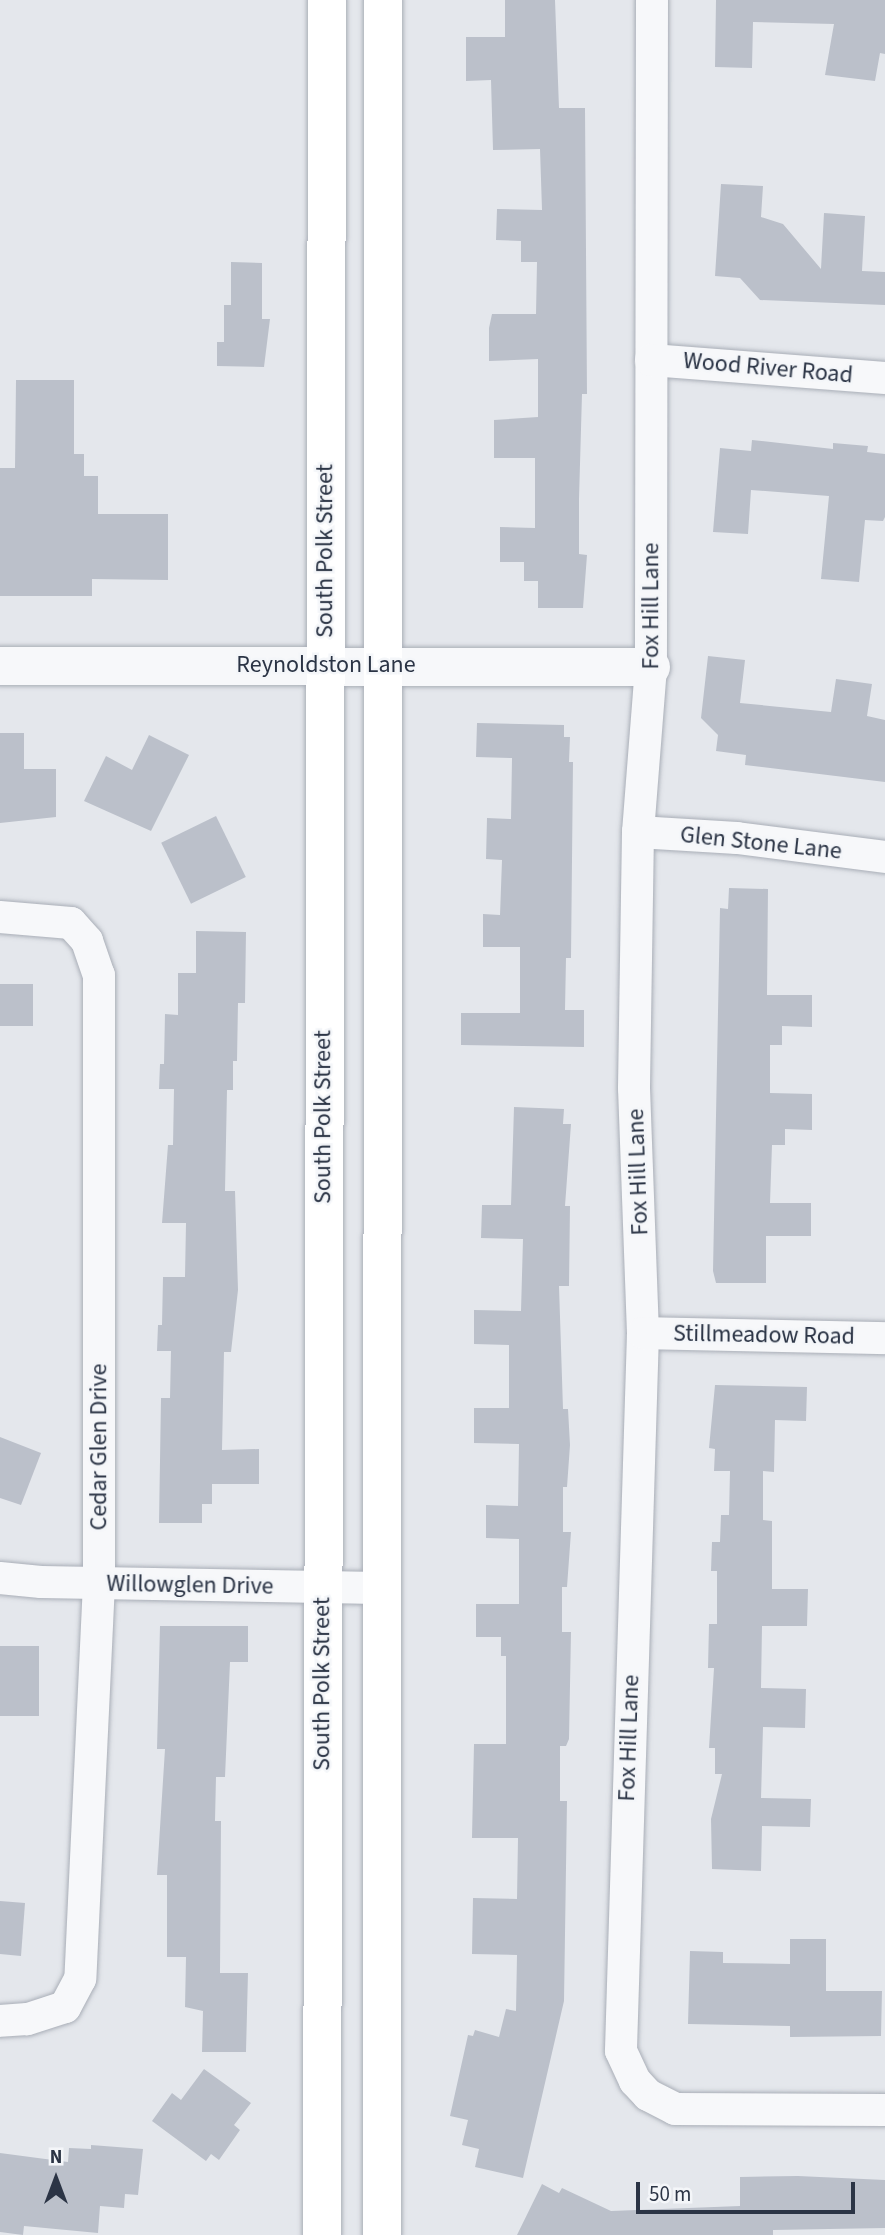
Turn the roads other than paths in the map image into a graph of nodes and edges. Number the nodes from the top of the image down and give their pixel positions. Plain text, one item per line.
1 (327, 0) edge
2 (383, 0) edge
3 (652, 0) edge
4 (651, 360) junction
5 (885, 378) edge
6 (325, 664) junction
7 (382, 664) junction
8 (0, 666) edge
9 (651, 667) junction
10 (638, 832) junction
11 (885, 857) edge
12 (0, 917) edge
13 (643, 1333) junction
14 (885, 1338) edge
15 (0, 1578) edge
16 (99, 1583) junction
17 (321, 1588) junction
18 (379, 1588) junction
19 (0, 2021) edge
20 (885, 2110) edge
21 (322, 2235) edge
22 (382, 2235) edge

1 - 6 main road, South Polk Street
2 - 7 main road
3 - 4 street, Fox Hill Lane
4 - 5 street, Wood River Road
4 - 9 street, Fox Hill Lane
6 - 7 street, Reynoldston Lane
6 - 8 street, Reynoldston Lane
6 - 17 main road, South Polk Street
7 - 9 street, Reynoldston Lane
7 - 18 main road
9 - 10 street, Fox Hill Lane
10 - 11 street, Glen Stone Lane
10 - 13 street, Fox Hill Lane
12 - 16 street, Cedar Glen Drive
13 - 14 street, Stillmeadow Road
13 - 20 street, Fox Hill Lane
15 - 16 street, Willowglen Drive
16 - 17 street, Willowglen Drive
16 - 19 street, Cedar Glen Drive
17 - 18 street, Willowglen Drive
17 - 21 main road, South Polk Street
18 - 22 main road

